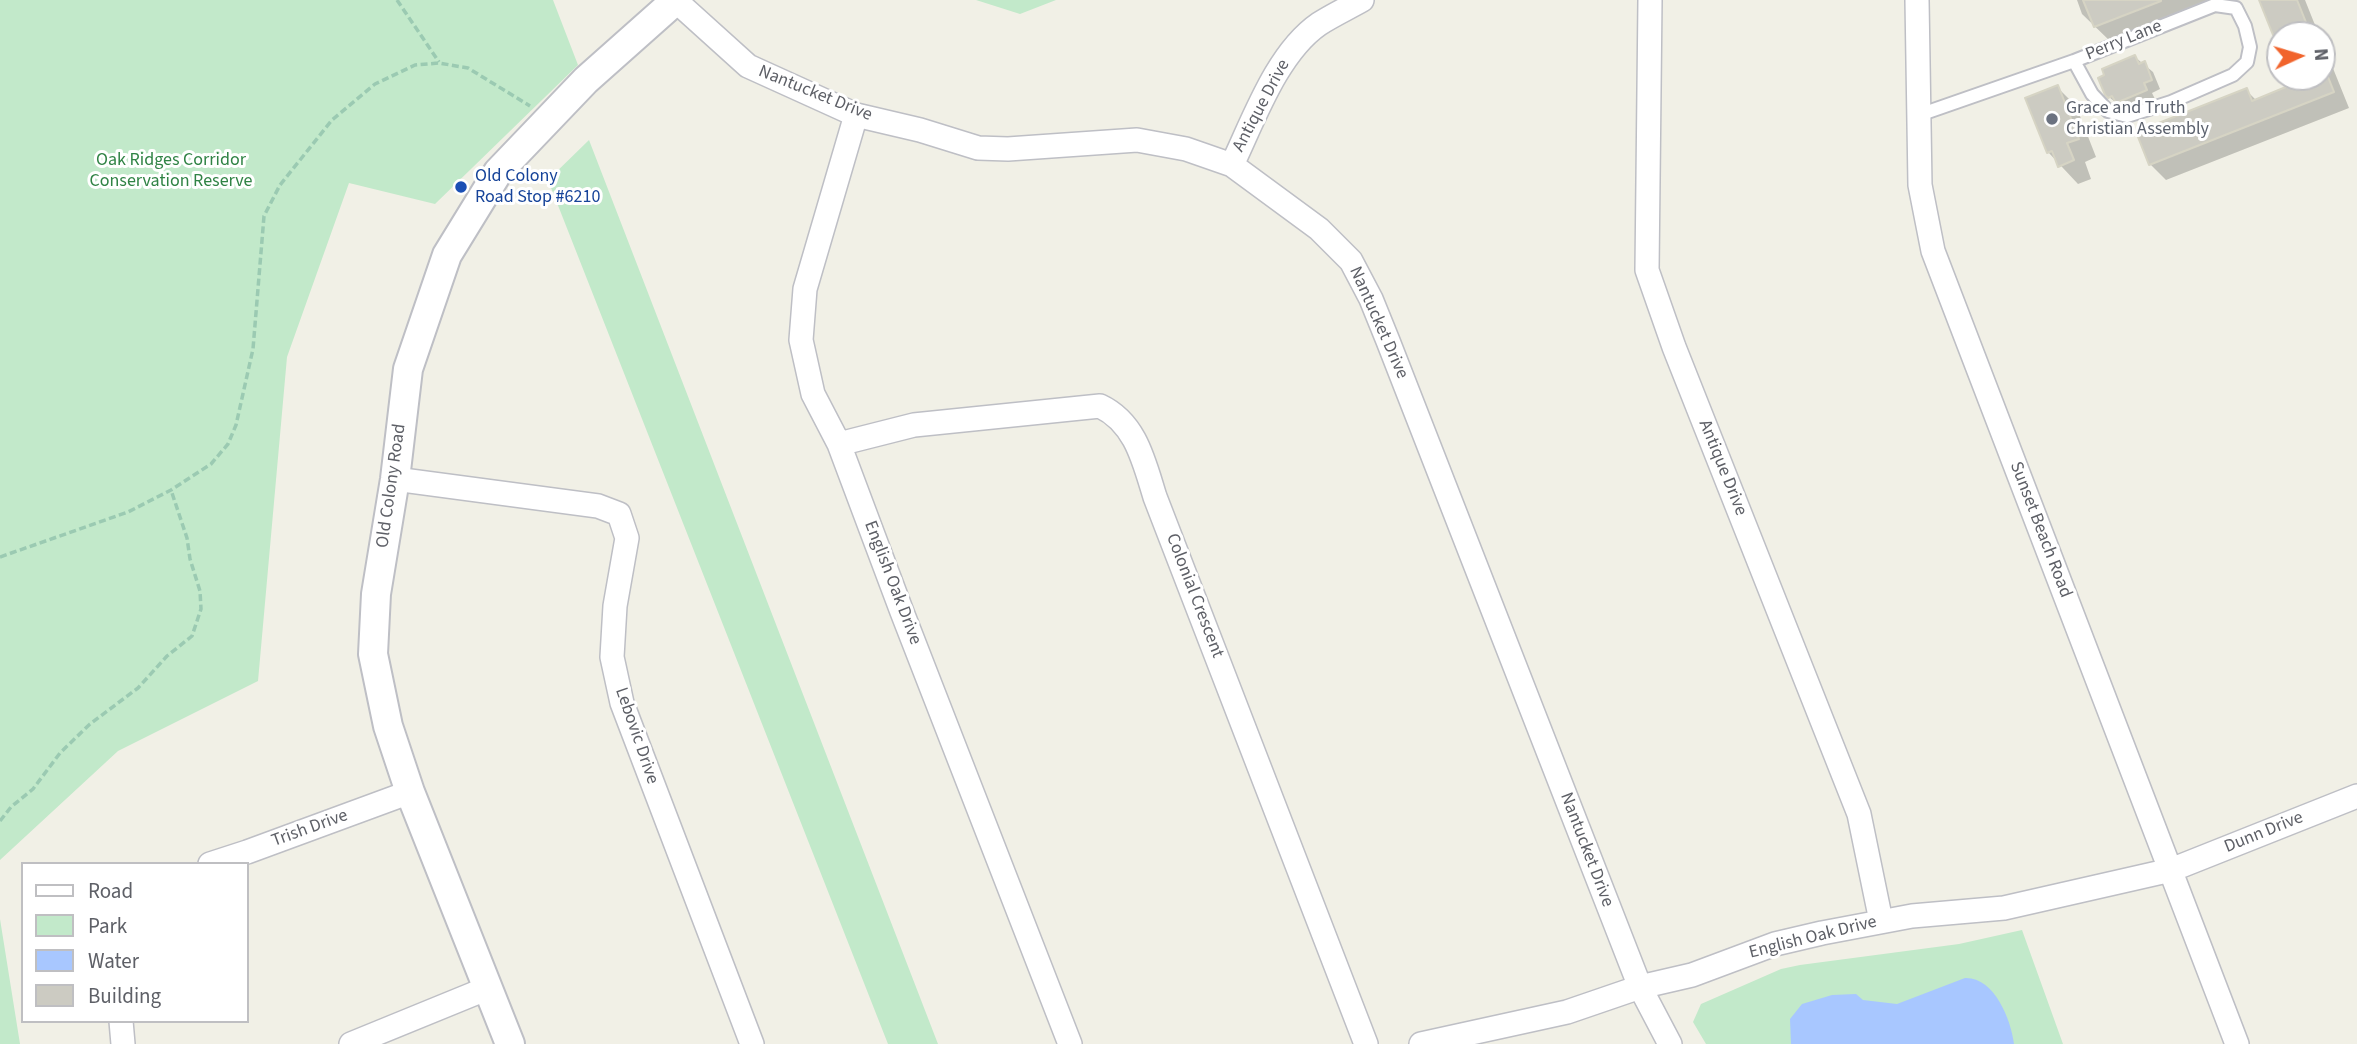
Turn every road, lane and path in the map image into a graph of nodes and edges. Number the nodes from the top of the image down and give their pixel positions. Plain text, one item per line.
1 (397, 0) edge
2 (675, 0) edge
3 (1362, 0) edge
4 (1650, 0) edge
5 (1917, 0) edge
6 (2074, 61) junction
7 (439, 63) junction
8 (856, 115) junction
9 (1919, 115) junction
10 (550, 118) junction
11 (1232, 165) junction
12 (839, 444) junction
13 (395, 479) junction
14 (171, 490) junction
15 (0, 558) edge
16 (410, 792) junction
17 (2357, 796) edge
18 (0, 821) edge
19 (216, 862) edge
20 (2171, 870) junction
21 (1881, 921) junction
22 (1640, 987) junction
23 (488, 988) junction
24 (121, 1023) edge
25 (123, 1044) edge
26 (351, 1044) edge
27 (510, 1044) edge
28 (752, 1044) edge
29 (1070, 1044) edge
30 (1366, 1044) edge
31 (1421, 1044) edge
32 (1670, 1044) edge
33 (2237, 1044) edge

1 - 7 path
2 - 8 street, Nantucket Drive
2 - 10 street, Old Colony Road
3 - 11 street, Antique Drive
4 - 21 street, Antique Drive
5 - 9 street, Sunset Beach Road
6 - 6 lane, Perry Lane
6 - 9 lane, Perry Lane
7 - 10 path
7 - 14 path
8 - 11 street, Nantucket Drive
8 - 12 street, English Oak Drive
9 - 20 street, Sunset Beach Road
10 - 13 street, Old Colony Road
11 - 22 street, Nantucket Drive
12 - 29 street, English Oak Drive
12 - 30 street, Colonial Crescent
13 - 16 street, Old Colony Road
13 - 28 street, Lebovic Drive
14 - 15 path
14 - 18 path
16 - 19 street, Trish Drive
16 - 23 street, Old Colony Road
17 - 20 street, Dunn Drive
20 - 21 street, English Oak Drive
20 - 33 street, Sunset Beach Road
21 - 22 street, English Oak Drive
22 - 31 street, English Oak Drive
22 - 32 street, Nantucket Drive
23 - 26 street
23 - 27 street, Old Colony Road
24 - 25 street

